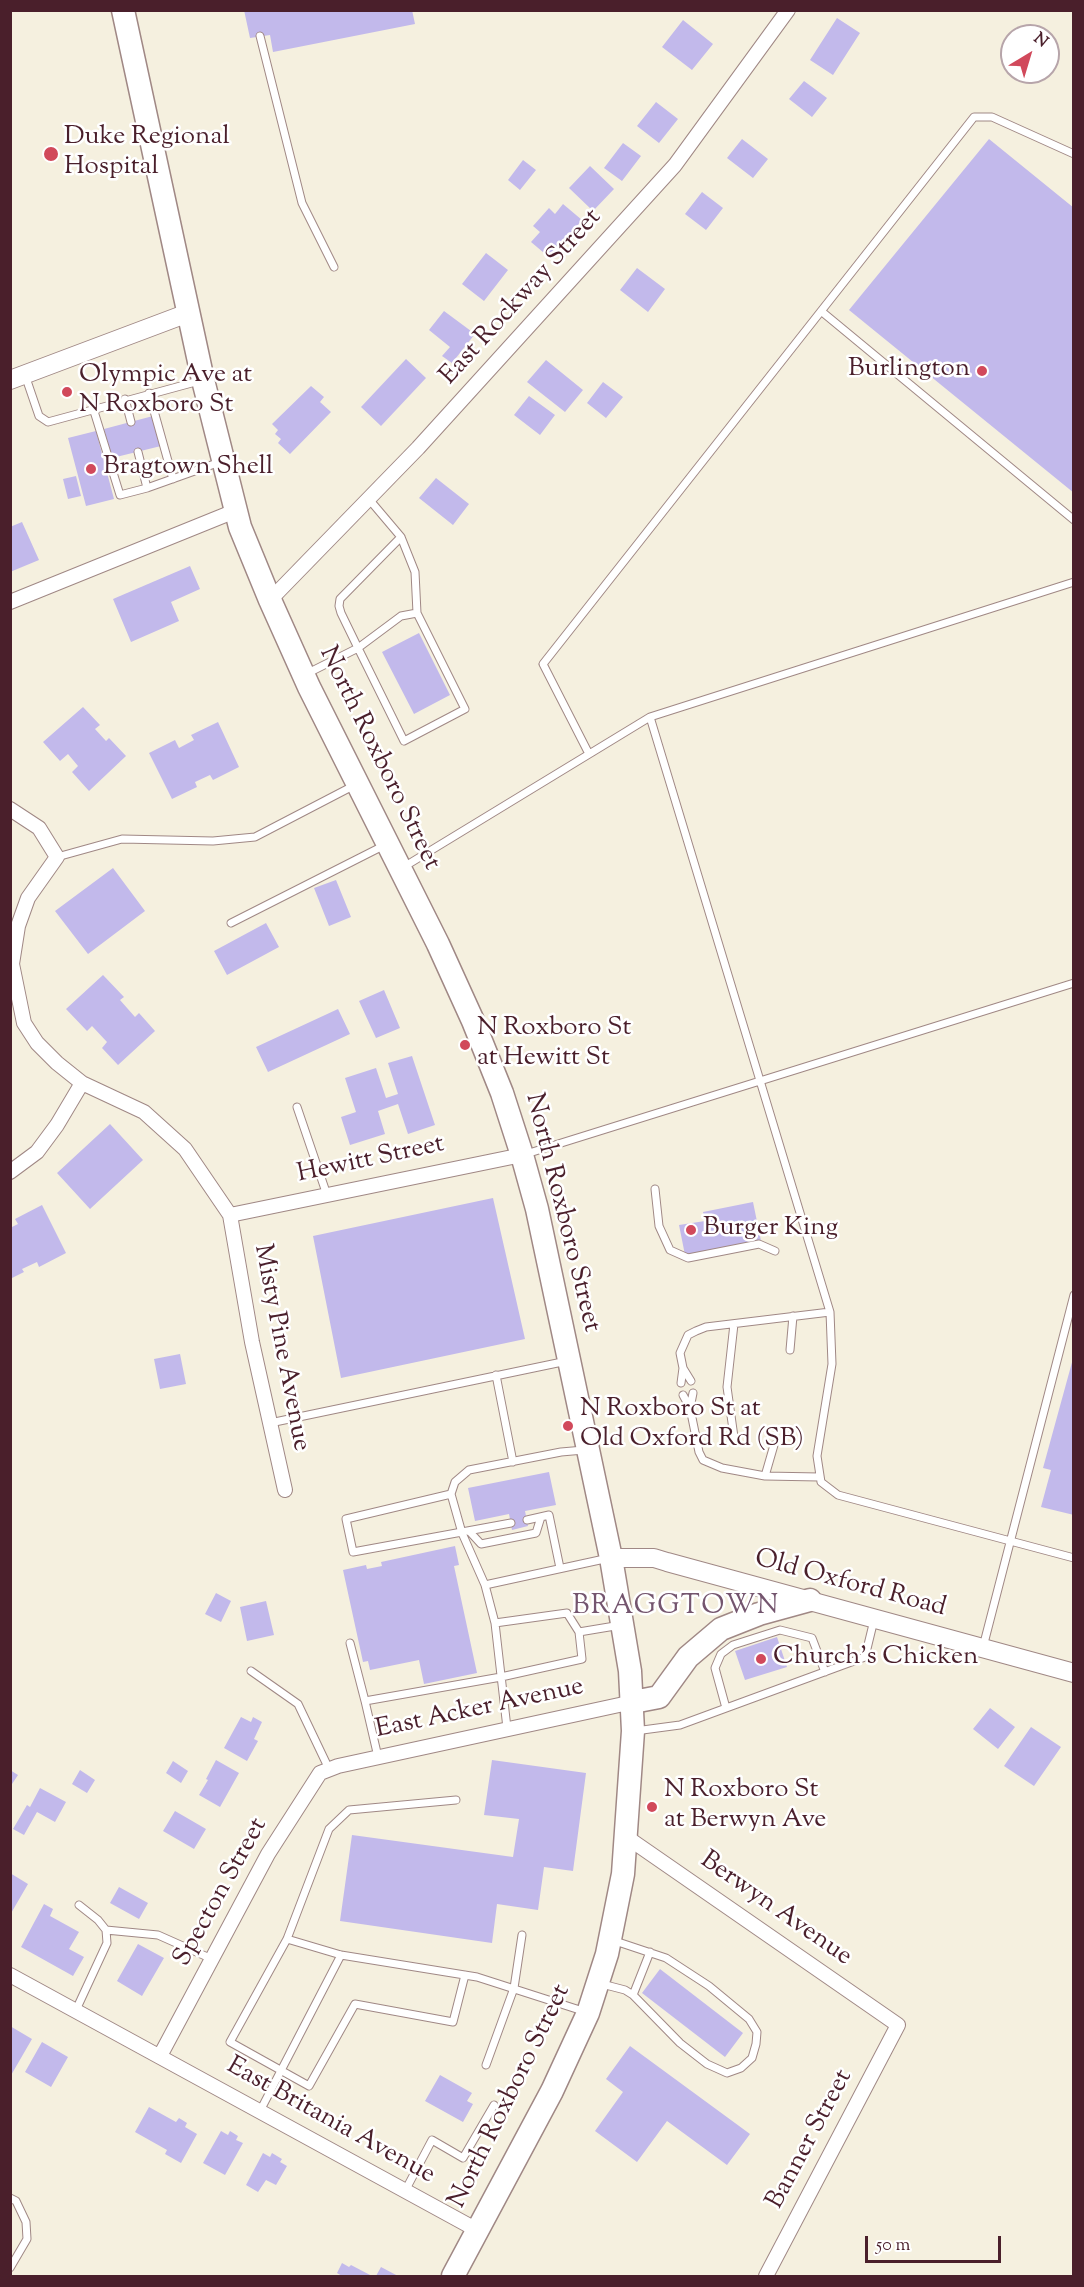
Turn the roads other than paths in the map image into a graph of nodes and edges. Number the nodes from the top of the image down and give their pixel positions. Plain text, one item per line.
1 (123, 10) edge
2 (788, 10) edge
3 (260, 36) dead end
4 (1074, 154) edge
5 (334, 267) dead end
6 (820, 311) junction
7 (188, 313) junction
8 (18, 377) edge
9 (203, 380) junction
10 (149, 393) junction
11 (125, 399) junction
12 (93, 408) junction
13 (131, 422) dead end
14 (138, 452) dead end
15 (222, 461) junction
16 (173, 479) junction
17 (147, 488) junction
18 (368, 498) junction
19 (235, 511) junction
20 (1074, 520) edge
21 (400, 537) junction
22 (1074, 582) edge
23 (270, 600) junction
24 (10, 602) edge
25 (417, 613) junction
26 (358, 648) junction
27 (304, 675) junction
28 (650, 717) junction
29 (589, 754) junction
30 (358, 784) junction
31 (10, 809) edge
32 (388, 844) junction
33 (57, 856) junction
34 (400, 869) junction
35 (231, 923) dead end
36 (1074, 983) edge
37 (760, 1081) junction
38 (82, 1083) junction
39 (297, 1107) dead end
40 (522, 1155) junction
41 (10, 1172) edge
42 (655, 1189) dead end
43 (327, 1195) junction
44 (230, 1215) junction
45 (775, 1251) dead end
46 (1074, 1295) edge
47 (830, 1312) junction
48 (793, 1316) junction
49 (734, 1323) junction
50 (790, 1350) dead end
51 (569, 1360) junction
52 (683, 1368) junction
53 (496, 1375) junction
54 (691, 1381) dead end
55 (681, 1383) dead end
56 (693, 1393) dead end
57 (683, 1395) dead end
58 (690, 1408) junction
59 (270, 1423) junction
60 (734, 1437) dead end
61 (774, 1445) dead end
62 (588, 1450) junction
63 (513, 1461) junction
64 (765, 1476) junction
65 (819, 1477) junction
66 (285, 1491) dead end
67 (451, 1494) junction
68 (541, 1517) junction
69 (527, 1520) dead end
70 (511, 1523) dead end
71 (470, 1532) junction
72 (462, 1533) junction
73 (1009, 1541) junction
74 (611, 1558) junction
75 (1074, 1558) edge
76 (560, 1568) junction
77 (485, 1585) junction
78 (810, 1600) junction
79 (875, 1618) junction
80 (495, 1623) junction
81 (623, 1625) junction
82 (579, 1632) junction
83 (350, 1643) dead end
84 (983, 1647) junction
85 (251, 1671) dead end
86 (825, 1672) junction
87 (1074, 1673) edge
88 (501, 1677) junction
89 (364, 1701) junction
90 (633, 1702) junction
91 (726, 1708) junction
92 (507, 1728) junction
93 (633, 1731) junction
94 (378, 1757) junction
95 (334, 1767) junction
96 (456, 1800) dead end
97 (625, 1836) junction
98 (78, 1905) dead end
99 (106, 1930) junction
100 (522, 1935) dead end
101 (287, 1939) junction
102 (610, 1940) junction
103 (650, 1952) junction
104 (341, 1955) junction
105 (212, 1959) junction
106 (10, 1975) edge
107 (465, 1975) junction
108 (598, 1983) junction
109 (514, 1988) junction
110 (633, 1995) junction
111 (75, 2010) junction
112 (588, 2013) junction
113 (898, 2025) joint
114 (160, 2056) junction
115 (486, 2065) dead end
116 (282, 2070) junction
117 (494, 2105) dead end
118 (260, 2111) junction
119 (405, 2191) junction
120 (10, 2198) edge
121 (477, 2230) junction
122 (10, 2268) edge
123 (453, 2277) edge
124 (766, 2277) edge

1 - 7 main road, North Roxboro Street
2 - 18 street, East Rockway Street
3 - 5 lane
4 - 6 lane
6 - 20 lane
6 - 29 lane
7 - 8 street
7 - 9 main road, North Roxboro Street
8 - 12 lane
9 - 10 lane
9 - 15 main road, North Roxboro Street
10 - 11 lane
10 - 16 lane
11 - 12 lane
11 - 13 lane
12 - 17 lane
14 - 17 lane
15 - 16 lane
15 - 19 main road, North Roxboro Street
16 - 17 lane
18 - 21 lane
18 - 23 street, East Rockway Street
19 - 23 main road, North Roxboro Street
19 - 24 street
21 - 25 lane
21 - 26 lane
22 - 28 lane
23 - 27 main road, North Roxboro Street
25 - 26 lane
25 - 26 lane
26 - 27 lane
27 - 30 main road, North Roxboro Street
28 - 29 lane
28 - 37 lane
29 - 34 lane
30 - 32 main road, North Roxboro Street
30 - 33 lane
31 - 33 street
32 - 34 main road, North Roxboro Street
32 - 35 lane
33 - 38 street
34 - 40 main road, North Roxboro Street
36 - 37 lane
37 - 40 lane
37 - 47 lane
38 - 41 street
38 - 44 street
39 - 43 lane
40 - 43 street, Hewitt Street
40 - 51 main road, North Roxboro Street
42 - 45 lane
43 - 44 street, Hewitt Street
44 - 59 street, Misty Pine Avenue
46 - 73 lane
47 - 48 lane
47 - 65 lane
48 - 49 lane
48 - 50 lane
49 - 52 lane
49 - 60 lane
51 - 53 lane
51 - 62 main road, North Roxboro Street
52 - 54 lane
52 - 55 lane
53 - 59 lane
53 - 63 lane
56 - 58 lane
57 - 58 lane
58 - 64 lane
59 - 66 street, Misty Pine Avenue
61 - 64 lane
62 - 63 lane
62 - 74 main road, North Roxboro Street
63 - 67 lane
64 - 65 lane
65 - 73 lane
67 - 72 lane
67 - 72 lane
68 - 69 lane
68 - 71 lane
68 - 76 lane
70 - 71 lane
71 - 72 lane
72 - 77 lane
73 - 75 lane
73 - 84 lane
74 - 76 lane
74 - 78 street, Old Oxford Road
74 - 81 main road, North Roxboro Street
76 - 77 lane
77 - 80 lane
78 - 79 street, Old Oxford Road
78 - 90 main road
79 - 84 street, Old Oxford Road
79 - 86 lane
80 - 82 lane
80 - 88 lane
81 - 82 lane
81 - 90 main road, North Roxboro Street
82 - 88 lane
83 - 89 lane
84 - 87 street, Old Oxford Road
85 - 95 lane
86 - 91 lane
86 - 91 lane
88 - 89 lane
88 - 92 lane
89 - 94 lane
90 - 92 street, East Acker Avenue
90 - 93 main road, North Roxboro Street
91 - 93 lane
92 - 94 street, East Acker Avenue
93 - 97 main road, North Roxboro Street
94 - 95 street, East Acker Avenue
95 - 105 street, Specton Street
96 - 101 lane
97 - 102 main road, North Roxboro Street
97 - 113 street, Berwyn Avenue
98 - 99 lane
99 - 105 lane
99 - 111 lane
100 - 109 lane
101 - 104 lane
101 - 116 lane
102 - 103 lane
102 - 108 main road, North Roxboro Street
103 - 110 lane
103 - 110 lane
104 - 107 lane
104 - 116 lane
105 - 114 street, Specton Street
106 - 111 street, East Britania Avenue
107 - 109 lane
107 - 116 lane
108 - 110 lane
108 - 112 main road, North Roxboro Street
109 - 112 lane
109 - 115 lane
111 - 114 street, East Britania Avenue
112 - 121 main road, North Roxboro Street
113 - 124 street, Banner Street
114 - 118 street, East Britania Avenue
116 - 118 lane
117 - 119 lane
118 - 119 street, East Britania Avenue
119 - 121 street, East Britania Avenue
120 - 122 lane
121 - 123 main road, North Roxboro Street

